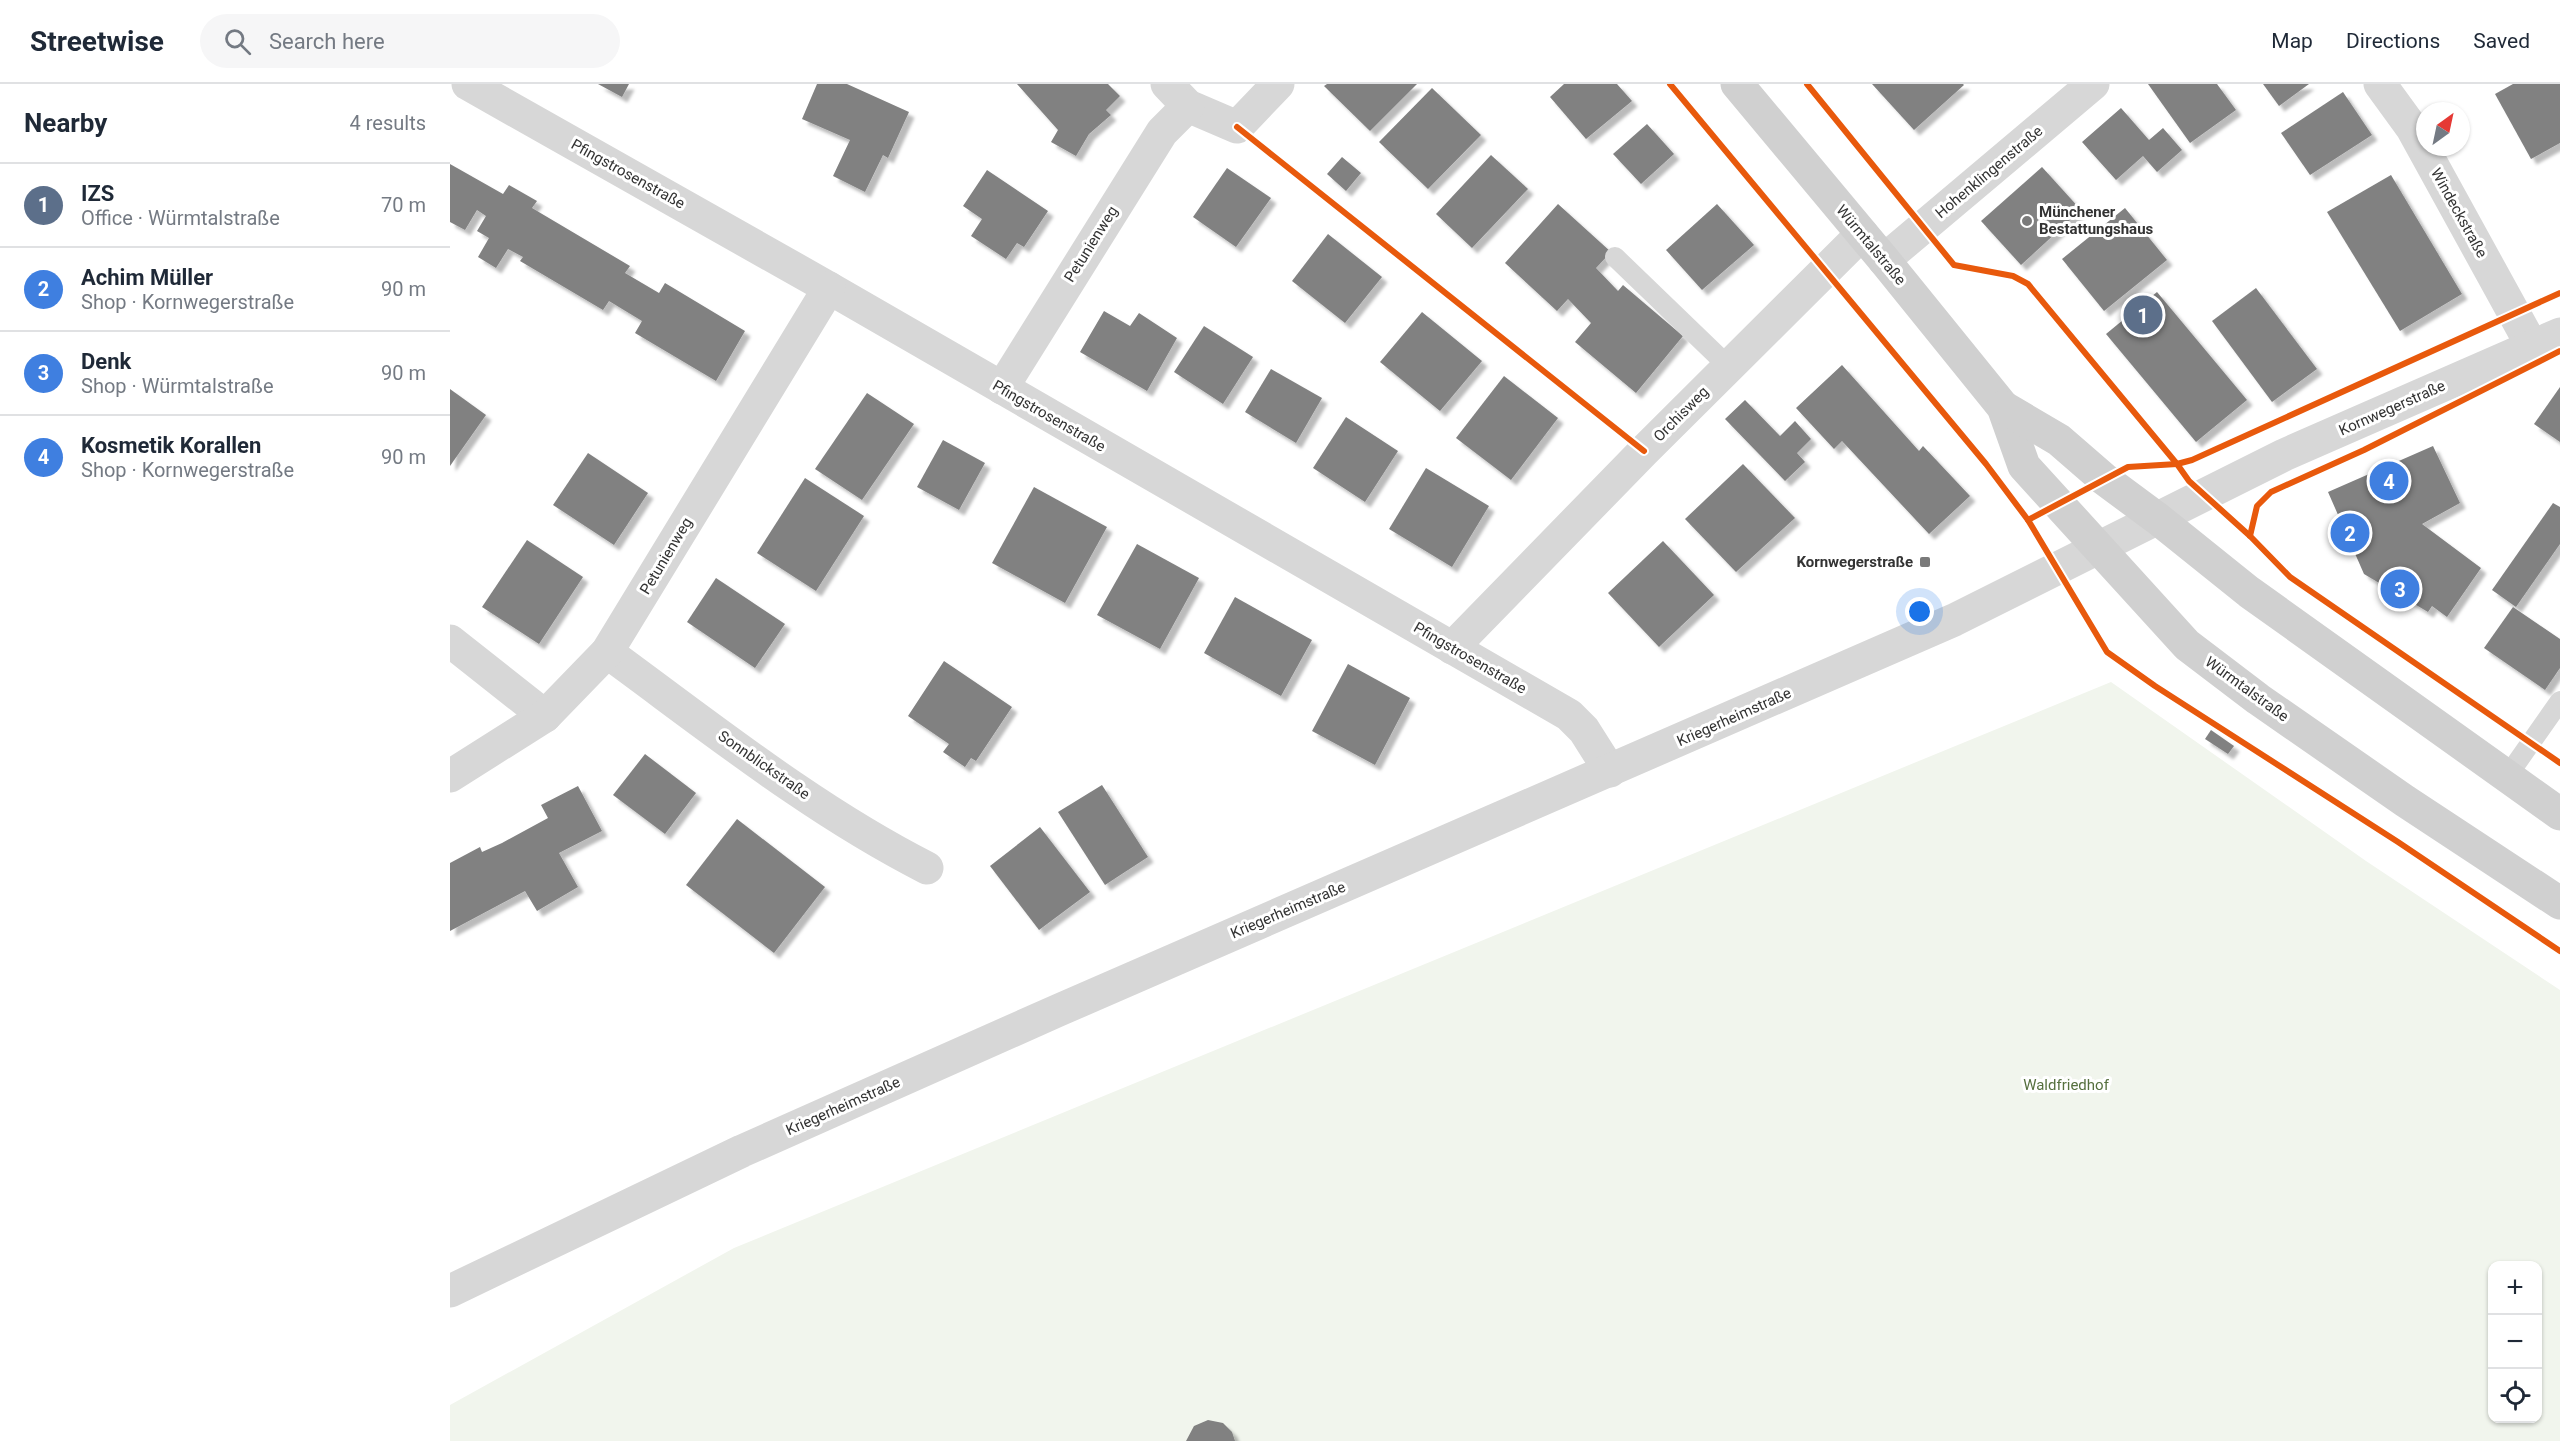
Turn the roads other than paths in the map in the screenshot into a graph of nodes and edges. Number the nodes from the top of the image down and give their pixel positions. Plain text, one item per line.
1 (468, 84) edge
2 (1278, 84) edge
3 (1737, 84) edge
4 (2093, 84) edge
5 (2380, 84) edge
6 (1178, 95) edge
7 (1862, 234) junction
8 (1615, 257) dead end
9 (1884, 260) junction
10 (829, 288) junction
11 (2546, 340) edge
12 (1728, 366) junction
13 (1002, 388) junction
14 (2003, 407) junction
15 (2158, 519) junction
16 (2128, 534) joint
17 (2098, 550) junction
18 (450, 641) edge
19 (1452, 648) junction
20 (608, 652) junction
21 (2560, 701) edge
22 (545, 716) junction
23 (1610, 771) junction
24 (450, 776) edge
25 (2506, 778) junction
26 (2560, 814) edge
27 (927, 868) dead end
28 (2560, 903) edge
29 (450, 1291) edge

1 - 10 street, Pfingstrosenstraße
2 - 6 street
3 - 7 main road, Würmtalstraße
4 - 9 street, Hohenklingenstraße
5 - 11 street, Windeckstraße
6 - 13 street, Petunienweg
7 - 9 main road, Würmtalstraße
7 - 12 street, Orchisweg
8 - 12 lane
9 - 14 main road, Würmtalstraße
10 - 13 street, Pfingstrosenstraße
10 - 20 street, Petunienweg
11 - 15 street, Kornwegerstraße
12 - 19 street, Orchisweg
13 - 19 street, Pfingstrosenstraße
14 - 15 main road, Würmtalstraße
14 - 17 main road, Würmtalstraße
15 - 16 street, Kornwegerstraße
15 - 25 main road, Würmtalstraße
16 - 17 street, Kriegerheimstraße
17 - 23 street, Kriegerheimstraße
17 - 28 main road, Würmtalstraße
18 - 22 street
19 - 23 street, Pfingstrosenstraße
20 - 22 street, Petunienweg
20 - 27 street, Sonnblickstraße
21 - 25 lane
22 - 24 street, Petunienweg
23 - 29 street, Kriegerheimstraße
25 - 26 main road, Würmtalstraße

